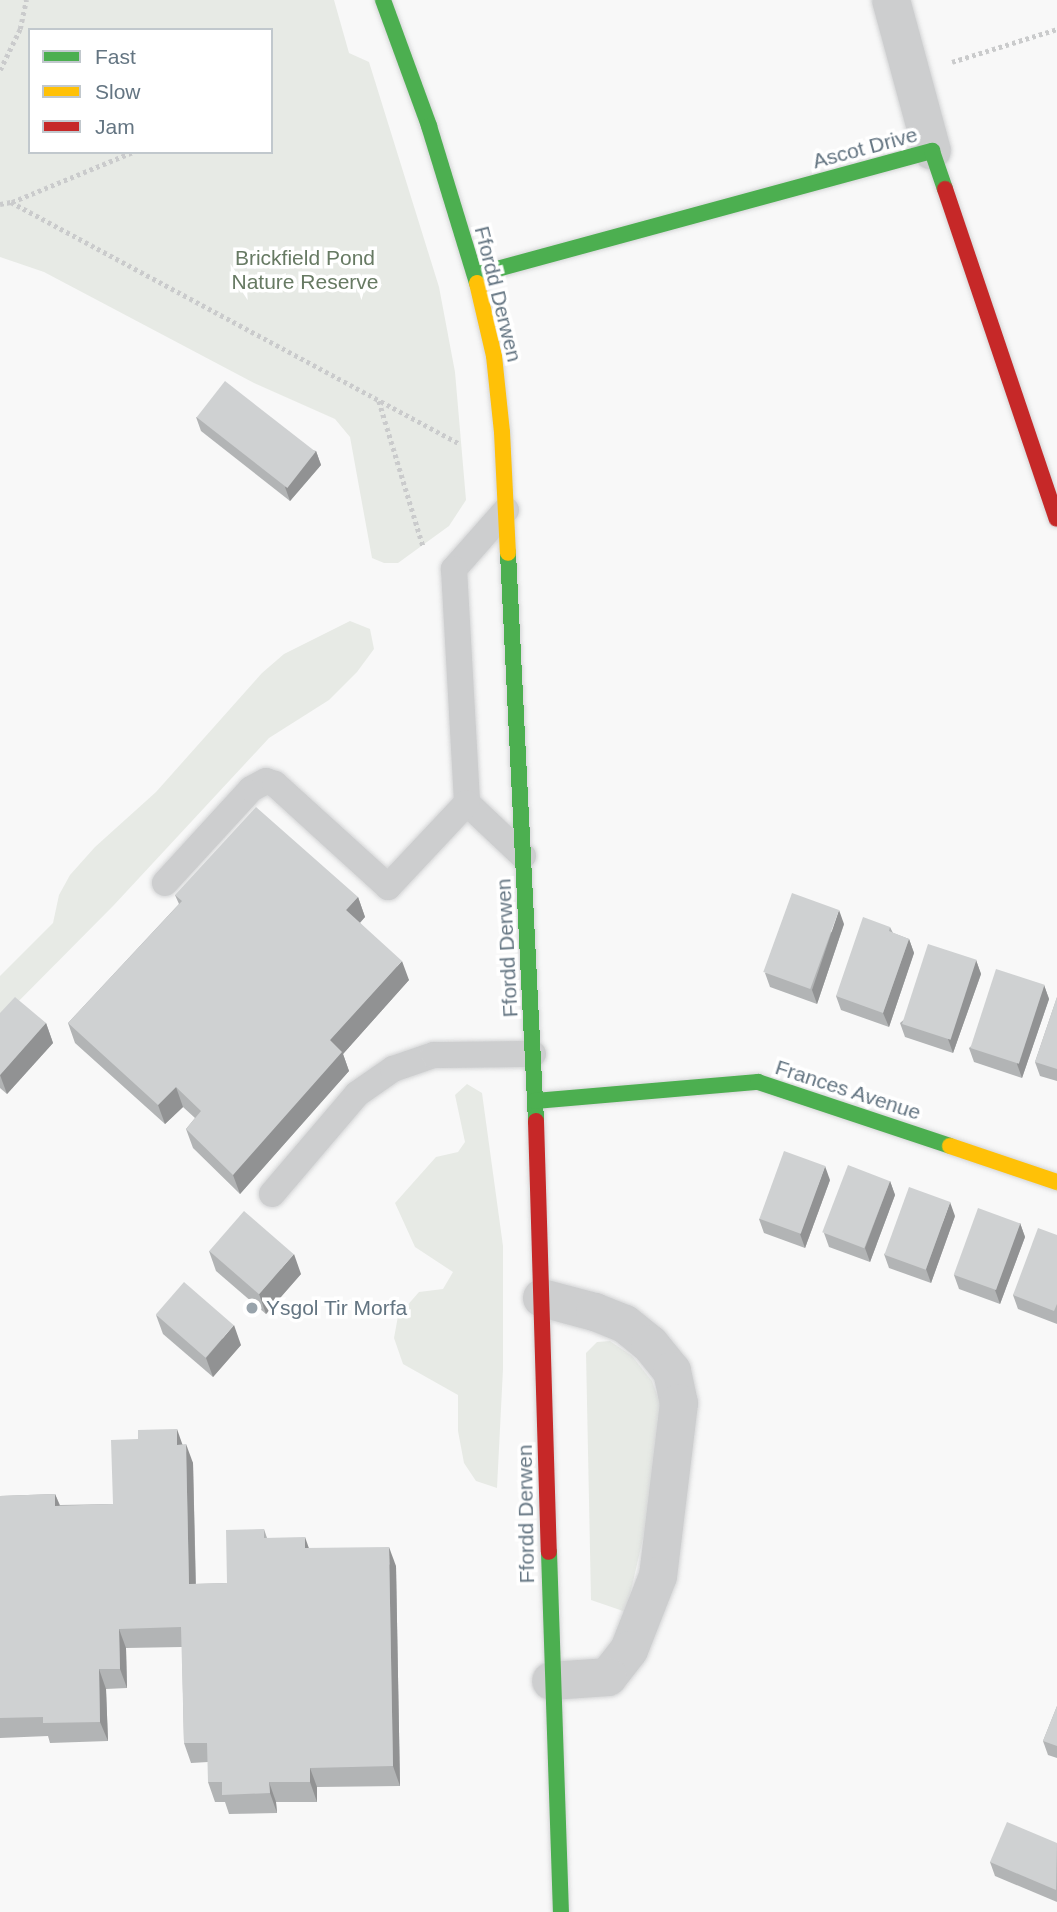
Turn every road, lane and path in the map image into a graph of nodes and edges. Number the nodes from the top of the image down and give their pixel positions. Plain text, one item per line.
1 (26, 0) edge
2 (383, 0) edge
3 (891, 0) edge
4 (1057, 29) edge
5 (0, 70) edge
6 (912, 75) junction
7 (932, 151) junction
8 (128, 154) edge
9 (11, 202) junction
10 (0, 204) edge
11 (475, 275) junction
12 (378, 400) junction
13 (504, 467) junction
14 (506, 510) junction
15 (1057, 519) edge
16 (454, 569) junction
17 (467, 803) junction
18 (523, 856) junction
19 (166, 883) dead end
20 (533, 1054) junction
21 (535, 1101) junction
22 (1057, 1182) edge
23 (272, 1194) dead end
24 (542, 1298) junction
25 (551, 1681) junction
26 (561, 1912) edge

1 - 5 path
2 - 11 street, Ffordd Derwen
3 - 6 street
4 - 6 path
6 - 7 street
7 - 11 street, Ascot Drive
7 - 15 street, Ascot Drive
8 - 9 path
9 - 10 path
9 - 12 path
11 - 13 street, Ffordd Derwen
12 - 13 path
12 - 16 path
13 - 14 street, Ffordd Derwen
14 - 16 lane
14 - 18 street, Ffordd Derwen
16 - 17 lane
17 - 18 lane
17 - 19 lane
18 - 20 street, Ffordd Derwen
20 - 21 street, Ffordd Derwen
20 - 23 lane
21 - 22 street, Frances Avenue
21 - 24 street, Ffordd Derwen
24 - 25 street, Ffordd Derwen
24 - 25 street
25 - 26 street, Ffordd Derwen

